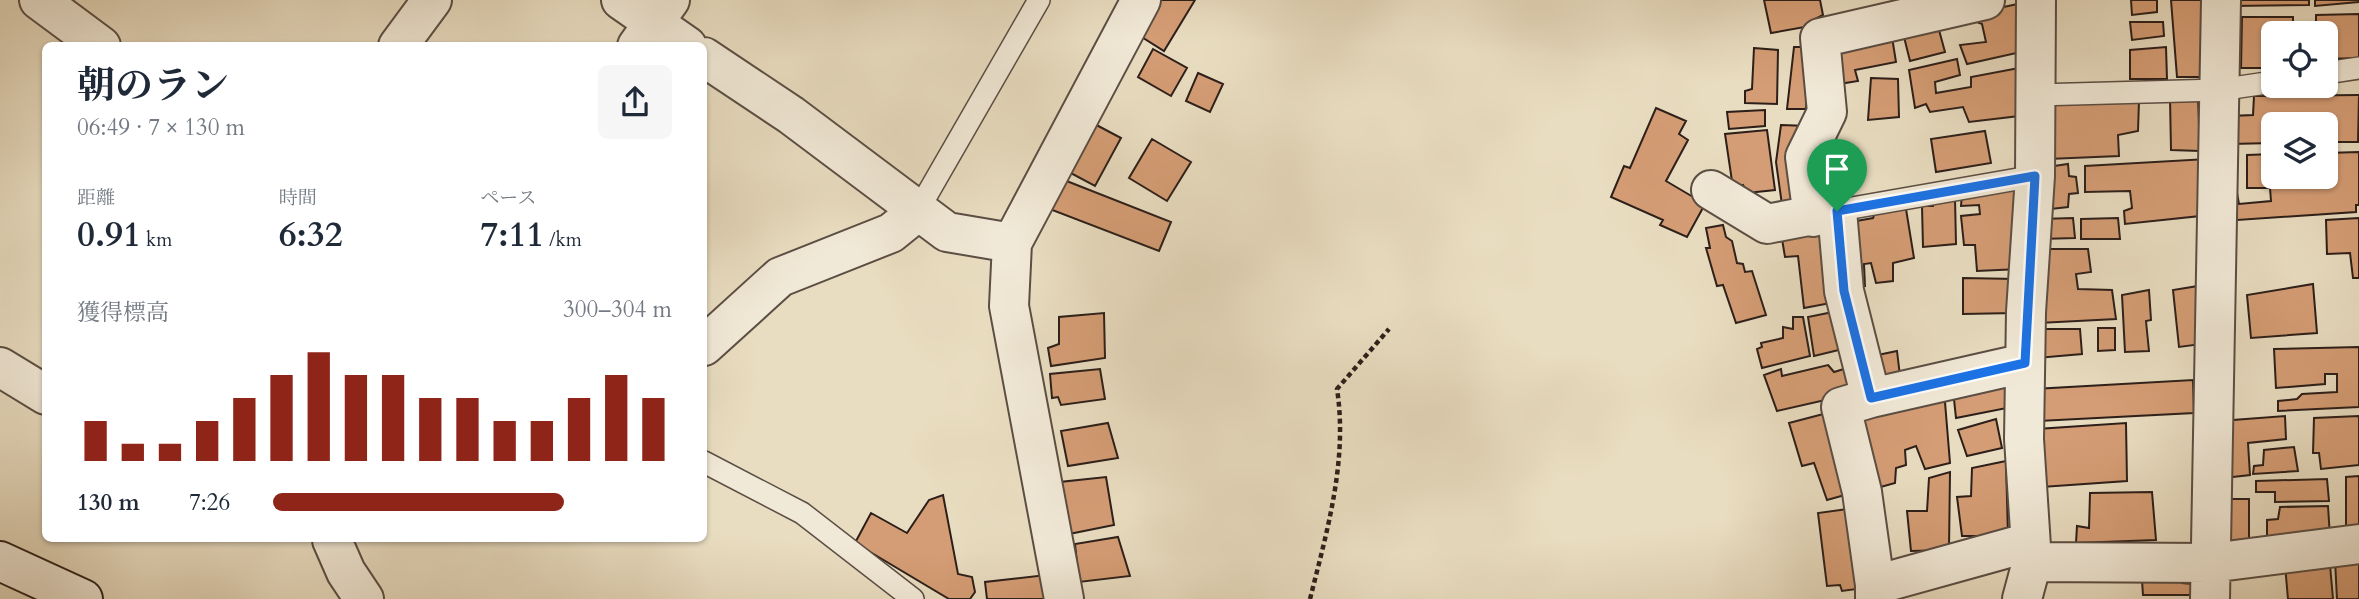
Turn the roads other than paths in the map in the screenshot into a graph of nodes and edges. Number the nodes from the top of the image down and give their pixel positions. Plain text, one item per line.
1 (39, 0) edge
2 (432, 0) edge
3 (621, 0) edge
4 (1039, 0) edge
5 (1141, 0) edge
6 (1985, 0) edge
7 (2036, 0) edge
8 (2221, 0) edge
9 (1840, 16) edge
10 (654, 23) edge
11 (96, 42) edge
12 (401, 42) edge
13 (681, 42) edge
14 (707, 59) edge
15 (2359, 68) edge
16 (2338, 71) edge
17 (2261, 84) edge
18 (2219, 90) junction
19 (2036, 95) junction
20 (2035, 176) junction
21 (1711, 190) dead end
22 (917, 212) junction
23 (1826, 213) junction
24 (1013, 243) junction
25 (707, 343) edge
26 (2025, 363) junction
27 (0, 367) edge
28 (42, 392) edge
29 (1871, 398) junction
30 (707, 464) edge
31 (334, 542) edge
32 (2359, 544) edge
33 (2031, 552) junction
34 (0, 561) edge
35 (2211, 581) edge
36 (1875, 592) edge
37 (83, 599) edge
38 (364, 599) edge
39 (914, 599) edge
40 (1064, 599) edge
41 (2022, 599) edge

1 - 11 street
2 - 12 street
3 - 10 street
4 - 22 lane
5 - 24 street
6 - 9 street
7 - 19 street
8 - 18 street
9 - 23 street
10 - 13 street
14 - 22 street
15 - 16 lane
17 - 18 lane
18 - 19 lane
18 - 35 street
19 - 20 street
20 - 23 lane
20 - 26 street
21 - 23 street
22 - 24 street
22 - 25 street
23 - 29 street
24 - 40 street
26 - 29 street
26 - 33 street
27 - 28 street
29 - 36 street
30 - 39 lane
31 - 38 street
32 - 35 street
33 - 35 street
33 - 36 street
33 - 41 street
34 - 37 street

